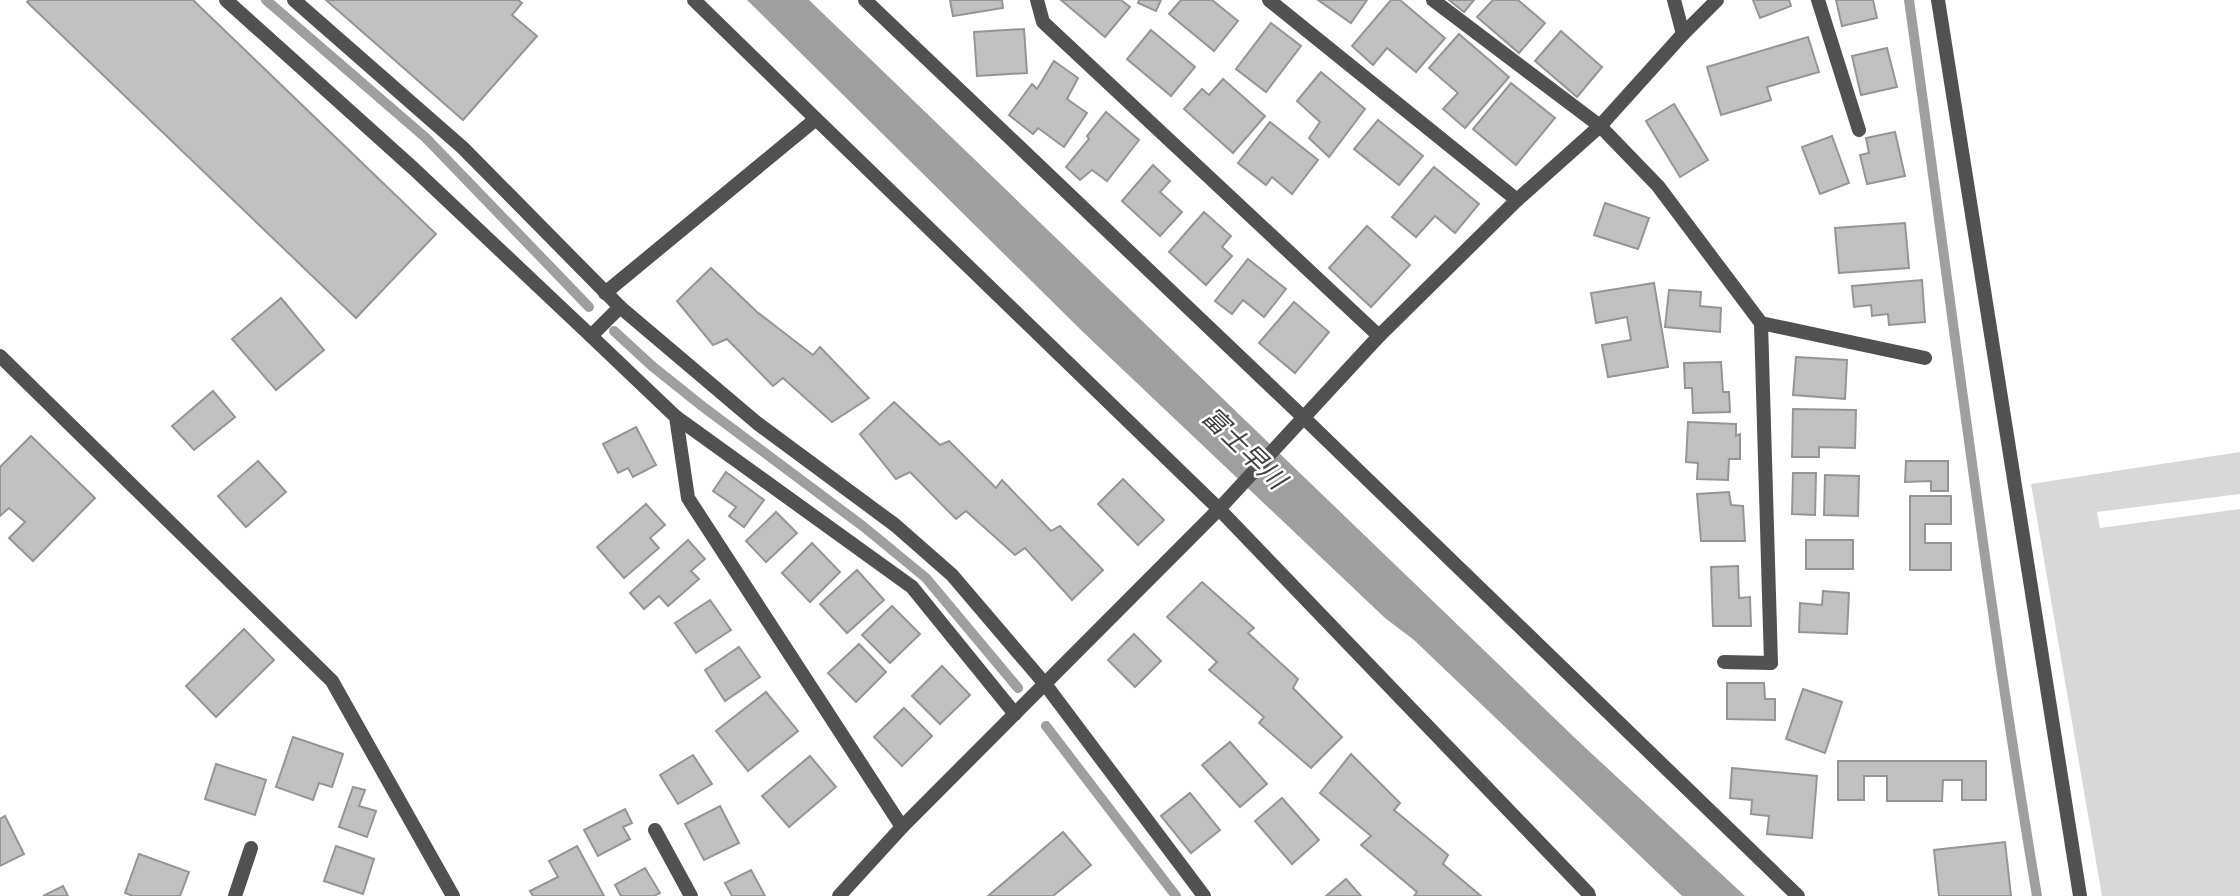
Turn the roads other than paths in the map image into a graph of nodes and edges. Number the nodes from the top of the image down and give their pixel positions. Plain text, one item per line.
1 (226, 0) edge
2 (294, 0) edge
3 (694, 0) edge
4 (865, 0) edge
5 (1037, 0) edge
6 (1269, 0) edge
7 (1433, 0) edge
8 (1674, 0) edge
9 (1717, 0) edge
10 (1818, 0) edge
11 (1938, 0) edge
12 (1683, 34) junction
13 (816, 119) junction
14 (1601, 126) junction
15 (1859, 130) dead end
16 (1517, 200) junction
17 (605, 293) junction
18 (620, 307) junction
19 (1761, 323) junction
20 (592, 336) junction
21 (1379, 336) junction
22 (0, 356) edge
23 (1925, 358) dead end
24 (676, 417) junction
25 (1303, 417) junction
26 (1219, 509) junction
27 (1724, 662) dead end
28 (1045, 684) junction
29 (1015, 714) junction
30 (902, 827) junction
31 (654, 831) dead end
32 (251, 848) dead end
33 (235, 896) edge
34 (453, 896) edge
35 (691, 896) edge
36 (839, 896) edge
37 (1205, 896) edge
38 (1589, 896) edge
39 (1798, 896) edge
40 (2080, 896) edge

1 - 20 street
2 - 17 street
3 - 13 street
4 - 25 street
5 - 21 street
6 - 16 street
7 - 14 street
8 - 12 street
9 - 12 street
10 - 15 street
11 - 40 street
12 - 14 street
13 - 17 street
13 - 26 street
14 - 16 street
14 - 19 street
16 - 21 street
17 - 18 street
18 - 20 street
18 - 28 street
19 - 23 street
19 - 27 street
20 - 24 street
21 - 25 street
22 - 34 street
24 - 29 street
24 - 30 street
25 - 26 street
25 - 39 street
26 - 28 street
26 - 38 street
28 - 29 street
28 - 37 street
29 - 30 street
30 - 36 street
31 - 35 street
32 - 33 street

